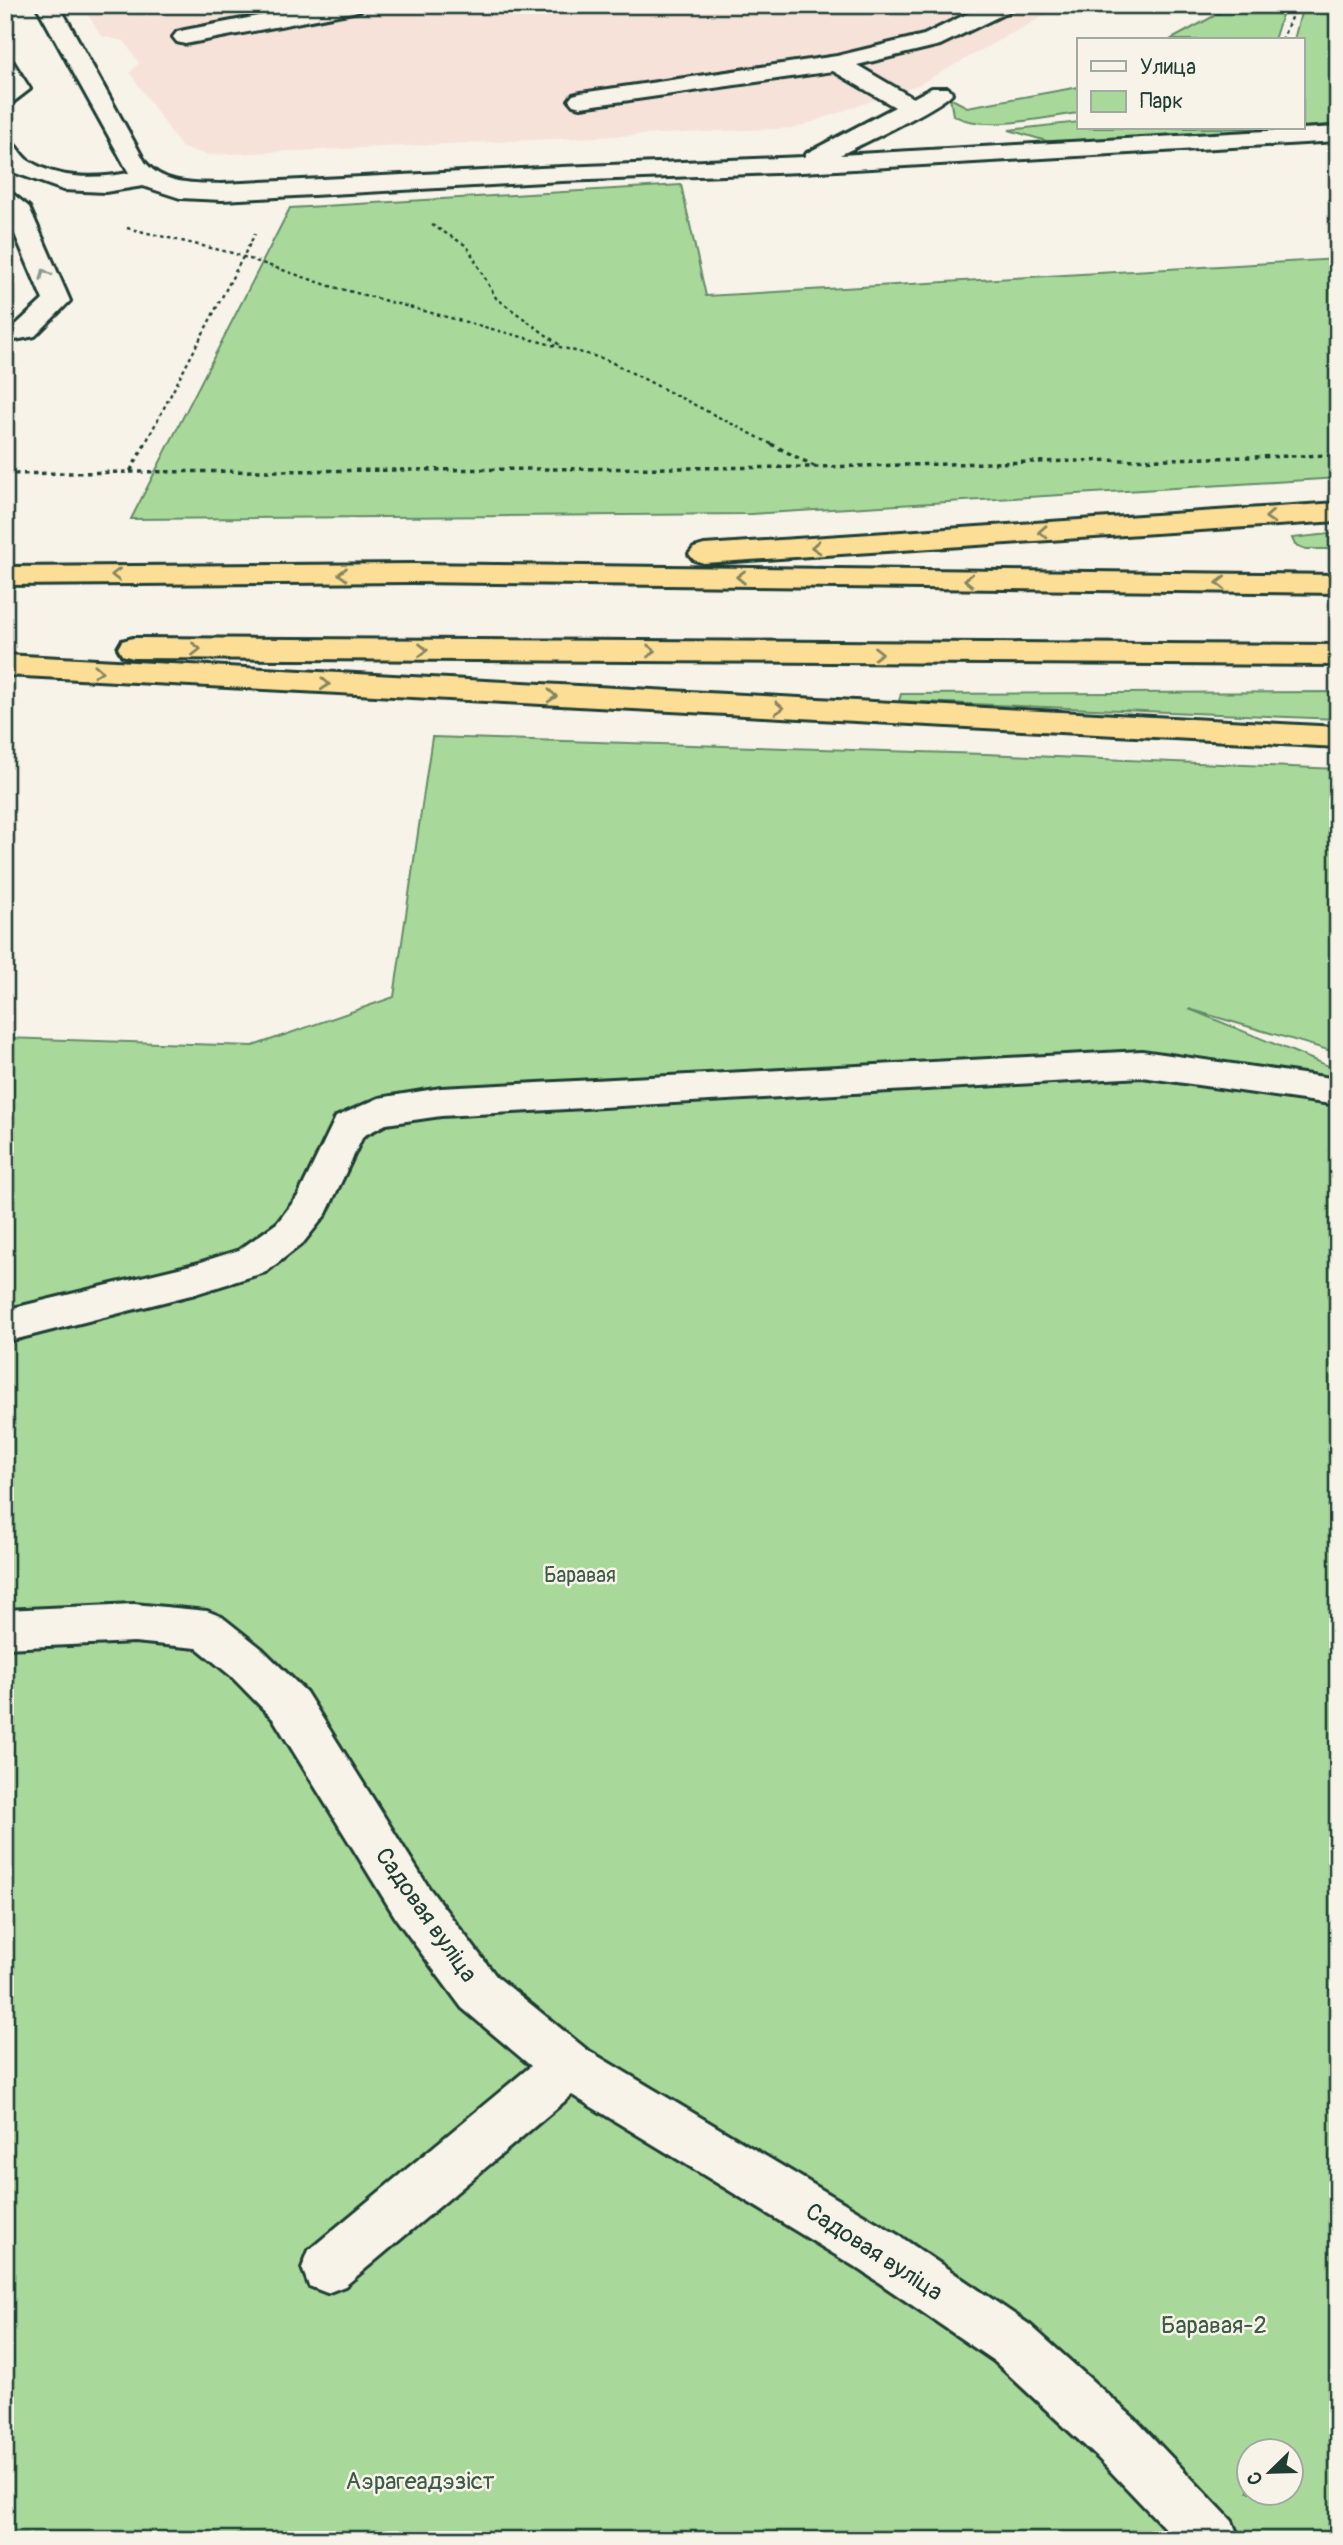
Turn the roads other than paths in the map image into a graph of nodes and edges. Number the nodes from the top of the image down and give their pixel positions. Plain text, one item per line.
1 (47, 5) edge
2 (353, 5) edge
3 (1004, 5) edge
4 (185, 37) dead end
5 (836, 63) junction
6 (5, 67) edge
7 (940, 93) dead end
8 (5, 97) edge
9 (581, 100) dead end
10 (913, 108) junction
11 (1338, 134) edge
12 (5, 147) edge
13 (802, 165) junction
14 (145, 178) junction
15 (5, 200) edge
16 (5, 334) edge
17 (1338, 512) edge
18 (411, 573) junction
19 (5, 576) edge
20 (1338, 584) edge
21 (5, 648) edge
22 (1338, 655) edge
23 (5, 665) edge
24 (1338, 737) edge
25 (1338, 1092) edge
26 (5, 1326) edge
27 (5, 1629) edge
28 (569, 2066) junction
29 (327, 2267) dead end
30 (1213, 2540) edge

1 - 14 street
2 - 4 street
3 - 5 street
5 - 9 street
5 - 10 street
6 - 8 street
7 - 10 street
10 - 13 street
11 - 13 street
12 - 14 street
13 - 14 street
16 -> 15 street
17 -> 18 highway
18 -> 19 highway
20 -> 18 highway
21 -> 22 highway
23 -> 24 highway
25 - 26 street
27 - 28 street, Садовая вуліца
28 - 29 street
28 - 30 street, Садовая вуліца

